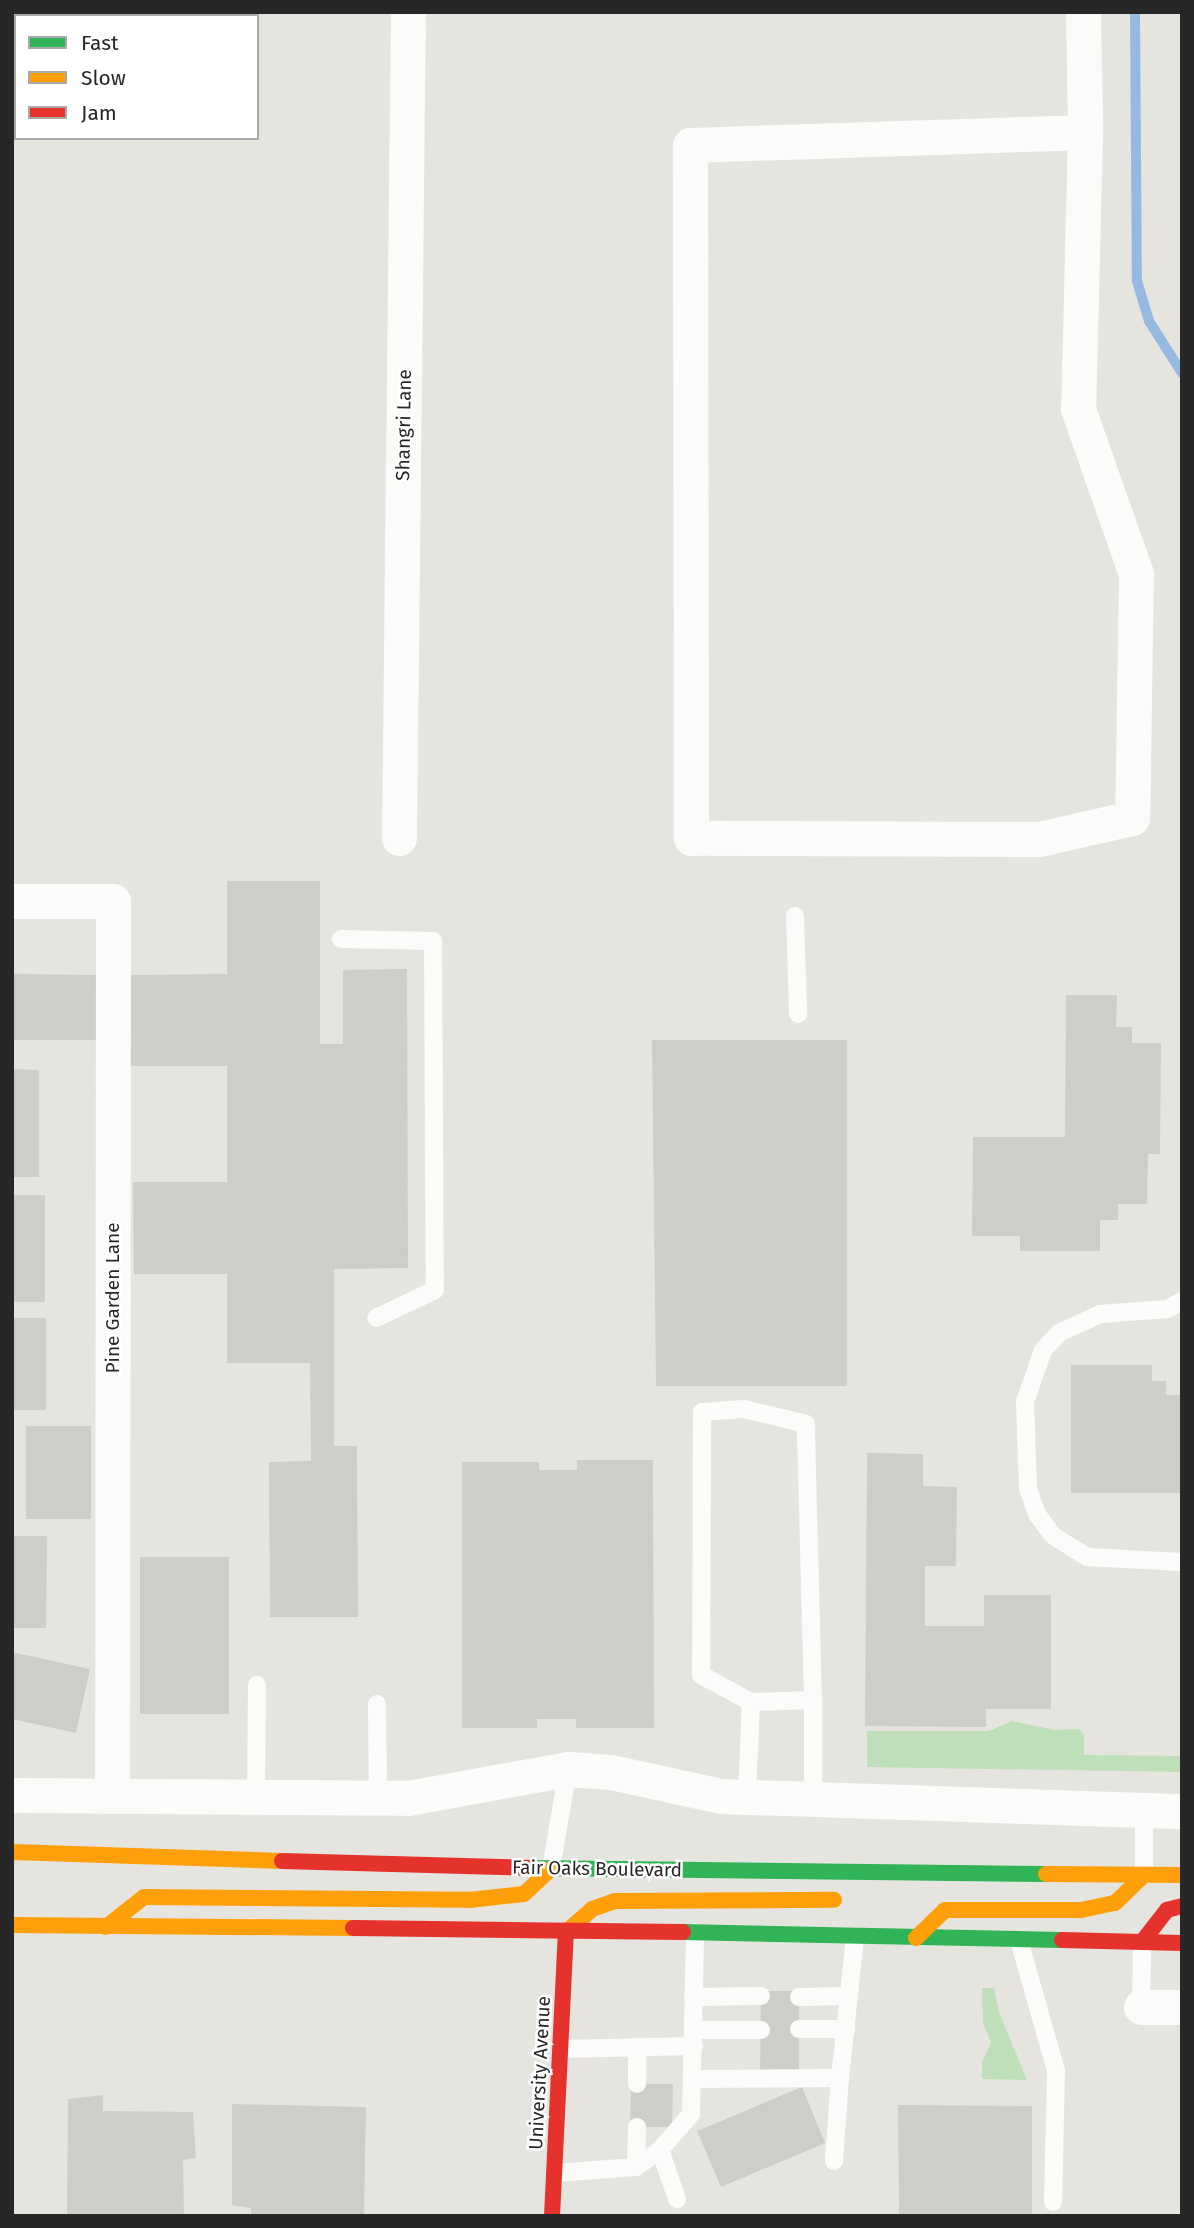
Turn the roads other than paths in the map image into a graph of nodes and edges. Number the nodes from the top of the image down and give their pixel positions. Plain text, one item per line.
1 (408, 12) edge
2 (1083, 12) edge
3 (1085, 132) junction
4 (399, 838) dead end
5 (12, 901) edge
6 (795, 916) dead end
7 (341, 939) dead end
8 (797, 1014) dead end
9 (1182, 1301) edge
10 (376, 1318) dead end
11 (1182, 1562) edge
12 (257, 1685) dead end
13 (813, 1700) junction
14 (751, 1702) junction
15 (377, 1704) dead end
16 (568, 1769) junction
17 (12, 1795) edge
18 (103, 1796) junction
19 (747, 1796) junction
20 (256, 1797) junction
21 (378, 1798) junction
22 (813, 1801) junction
23 (1144, 1810) junction
24 (1182, 1811) edge
25 (12, 1852) edge
26 (551, 1868) junction
27 (913, 1875) junction
28 (1144, 1875) junction
29 (1182, 1875) edge
30 (895, 1887) dead end
31 (849, 1900) dead end
32 (1182, 1906) edge
33 (12, 1926) edge
34 (106, 1927) junction
35 (695, 1931) junction
36 (566, 1932) junction
37 (855, 1937) junction
38 (916, 1938) junction
39 (1019, 1940) junction
40 (1142, 1942) junction
41 (1182, 1943) edge
42 (761, 1996) dead end
43 (849, 1996) junction
44 (693, 1997) junction
45 (799, 1997) dead end
46 (1141, 2007) joint
47 (1182, 2007) edge
48 (799, 2029) dead end
49 (846, 2029) junction
50 (761, 2030) dead end
51 (693, 2038) junction
52 (638, 2047) junction
53 (563, 2049) junction
54 (840, 2078) junction
55 (694, 2079) junction
56 (637, 2084) dead end
57 (637, 2127) dead end
58 (660, 2150) junction
59 (834, 2161) dead end
60 (636, 2168) junction
61 (556, 2173) junction
62 (677, 2199) dead end
63 (1053, 2202) dead end
64 (552, 2216) edge

1 - 4 street, Shangri Lane
2 - 3 street
3 - 3 street
5 - 18 street, Pine Garden Lane
6 - 8 lane
7 - 10 lane
9 - 11 lane
12 - 20 lane
13 - 14 lane
13 - 14 lane
13 - 22 lane
14 - 19 lane
15 - 21 lane
16 - 19 street
16 - 21 street
16 - 26 lane
17 - 18 street
18 - 20 street
19 - 22 street
20 - 21 street
22 - 23 street
23 - 24 street
23 - 28 lane
25 - 26 main road, Fair Oaks Boulevard
26 - 27 main road, Fair Oaks Boulevard
26 - 34 main road
27 - 28 main road, Fair Oaks Boulevard
27 - 30 main road
28 - 29 main road, Fair Oaks Boulevard
28 - 38 main road
31 - 36 main road
32 - 40 main road
33 - 34 main road
34 - 36 main road
35 - 36 main road
35 - 37 main road
35 - 44 lane
36 - 53 main road, University Avenue
37 - 38 main road
37 - 43 lane
38 - 39 main road
39 - 40 main road
39 - 63 lane
40 - 41 main road
40 - 46 lane
42 - 44 lane
43 - 45 lane
43 - 49 lane
44 - 51 lane
46 - 47 street
48 - 49 lane
49 - 54 lane
50 - 51 lane
51 - 52 lane
51 - 55 lane
52 - 53 lane
52 - 56 lane
53 - 61 main road, University Avenue
54 - 55 lane
54 - 59 lane
55 - 58 lane
57 - 60 lane
58 - 60 lane
58 - 62 lane
60 - 61 lane
61 - 64 main road, University Avenue

